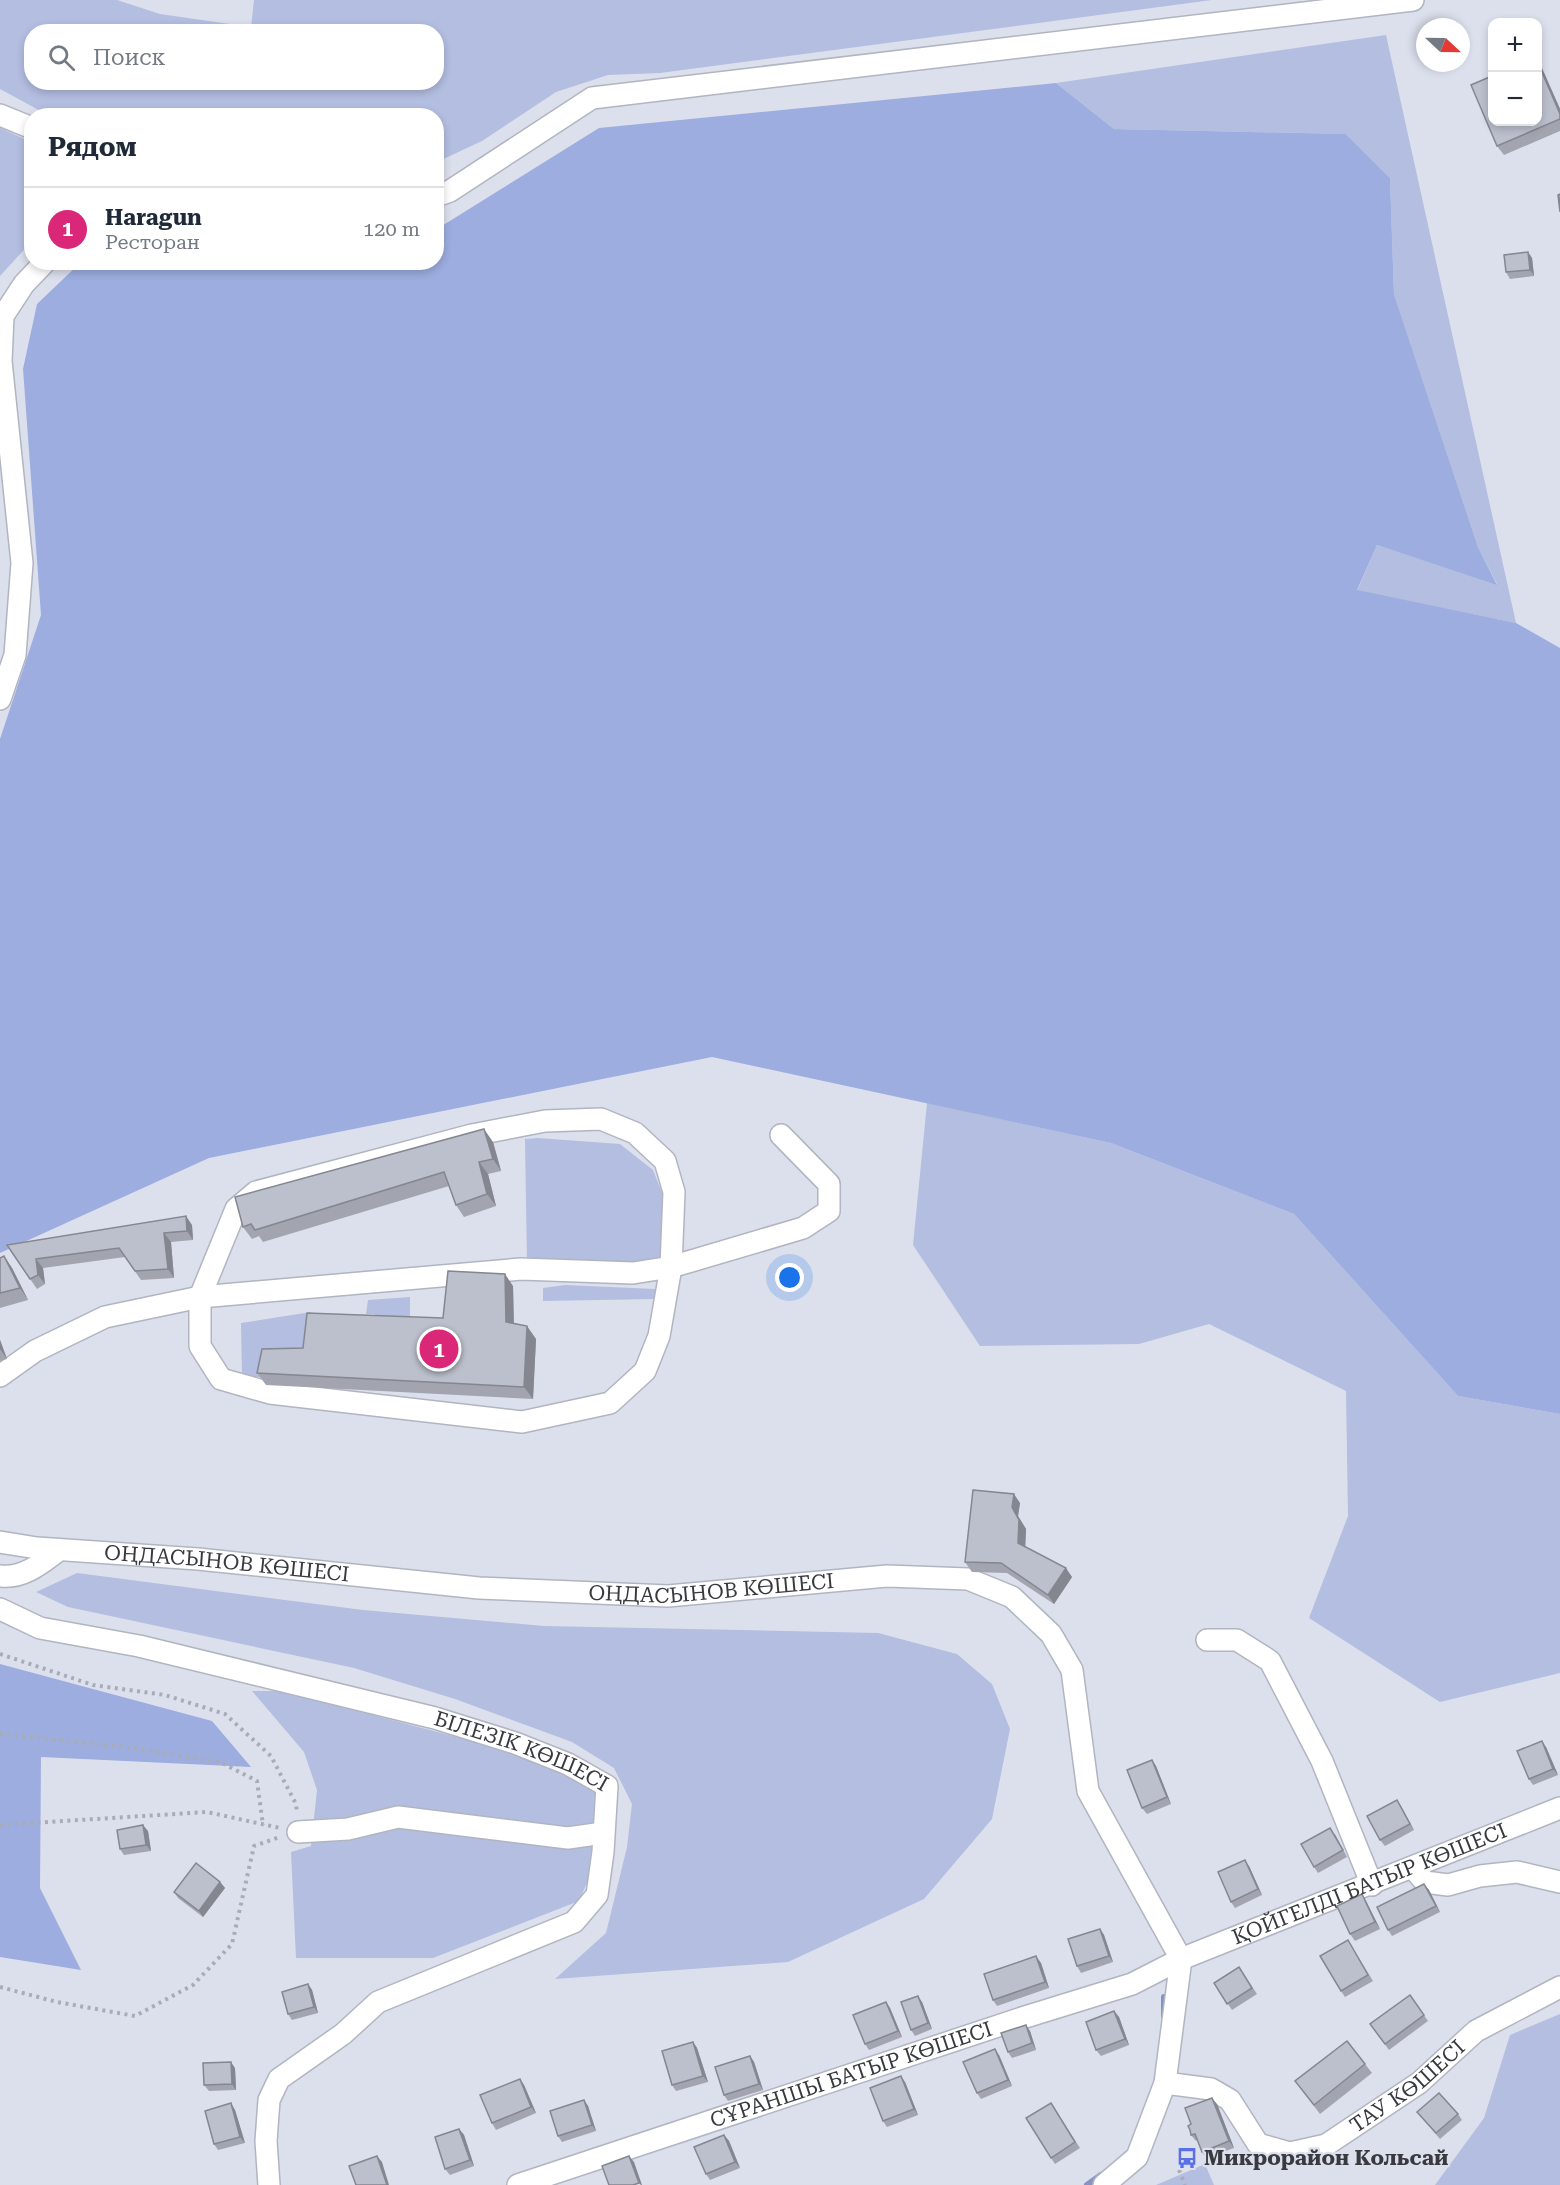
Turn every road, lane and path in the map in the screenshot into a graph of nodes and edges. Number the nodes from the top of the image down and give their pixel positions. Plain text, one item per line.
1 (1413, 0) edge
2 (0, 115) edge
3 (24, 125) edge
4 (444, 193) edge
5 (37, 270) edge
6 (0, 699) edge
7 (781, 1135) dead end
8 (671, 1267) junction
9 (200, 1297) junction
10 (0, 1376) edge
11 (0, 1542) edge
12 (59, 1550) junction
13 (0, 1576) edge
14 (0, 1609) edge
15 (1207, 1640) dead end
16 (0, 1654) edge
17 (0, 1734) edge
18 (1560, 1808) edge
19 (0, 1825) edge
20 (263, 1825) junction
21 (298, 1832) junction
22 (603, 1833) junction
23 (1414, 1869) junction
24 (1560, 1882) edge
25 (1372, 1884) junction
26 (1181, 1959) junction
27 (0, 1987) edge
28 (1560, 1987) edge
29 (1165, 2083) junction
30 (1179, 2170) dead end
31 (269, 2185) edge
32 (518, 2185) edge
33 (1104, 2185) edge
34 (1185, 2185) edge

1 - 4 street
2 - 3 street
5 - 6 street
7 - 8 street
8 - 9 street
8 - 9 street
8 - 9 street
9 - 10 street
11 - 12 street, ОҢДАСЫНОВ КӨШЕСІ
12 - 13 street
12 - 26 street, ОҢДАСЫНОВ КӨШЕСІ
14 - 22 street, БІЛЕЗІК КӨШЕСІ
15 - 25 street
16 - 21 path
17 - 20 path
18 - 23 street, ҚОЙГЕЛДІ БАТЫР КӨШЕСІ
19 - 20 path
20 - 21 path
21 - 22 street
21 - 27 path
22 - 31 street, БІЛЕЗІК КӨШЕСІ
23 - 24 street
23 - 25 street, ҚОЙГЕЛДІ БАТЫР КӨШЕСІ
25 - 26 street, ҚОЙГЕЛДІ БАТЫР КӨШЕСІ
26 - 29 street
26 - 32 street, СҰРАНШЫ БАТЫР КӨШЕСІ
28 - 29 street, ТАУ КӨШЕСІ
29 - 33 street
30 - 34 path

